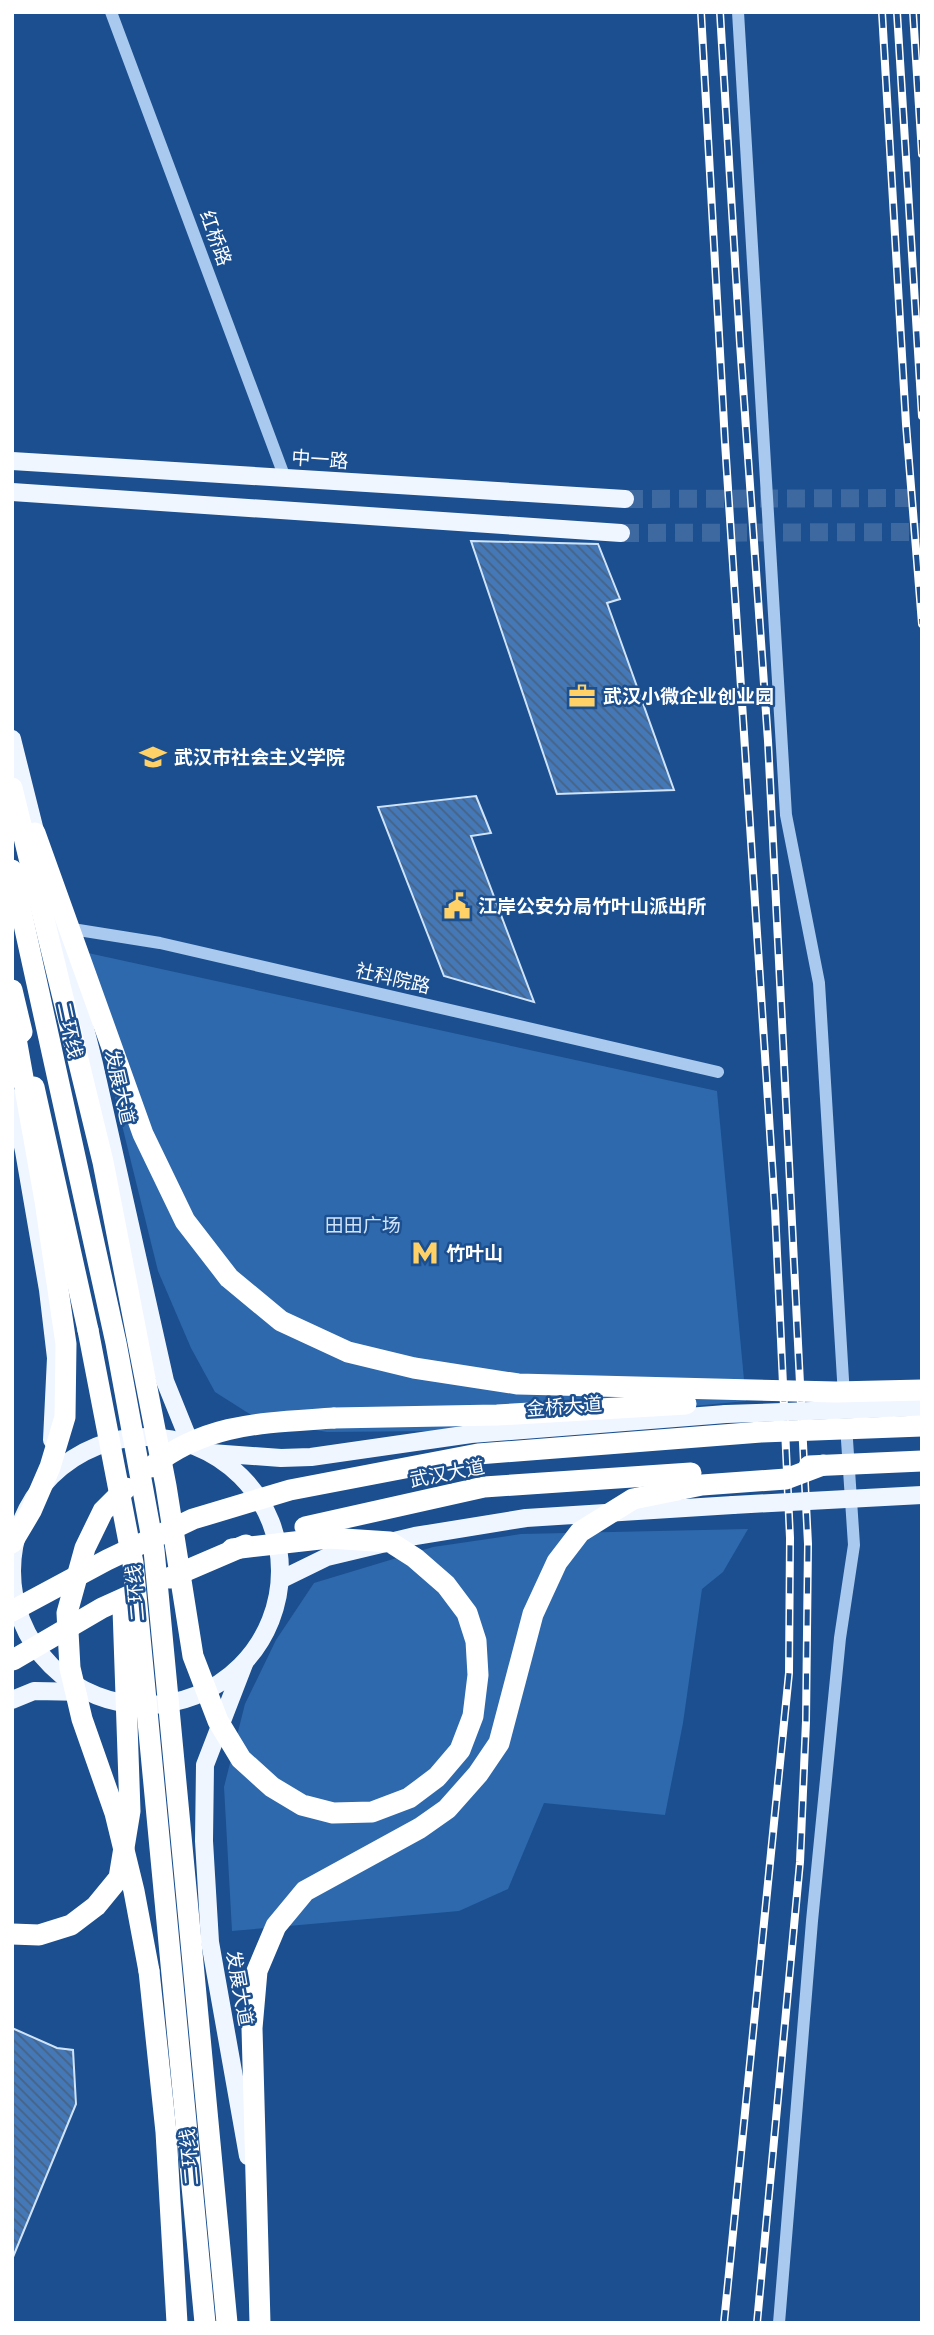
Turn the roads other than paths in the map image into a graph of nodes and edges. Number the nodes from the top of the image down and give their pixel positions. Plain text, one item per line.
1 (111, 12) edge
2 (738, 12) edge
3 (12, 461) edge
4 (285, 478) junction
5 (12, 492) edge
6 (625, 499) tunnel mouth
7 (621, 533) tunnel mouth
8 (12, 739) edge
9 (12, 772) edge
10 (12, 788) edge
11 (12, 870) edge
12 (12, 908) edge
13 (59, 927) junction
14 (12, 990) edge
15 (12, 1016) edge
16 (718, 1072) dead end
17 (12, 1098) edge
18 (88, 1330) junction
19 (922, 1390) edge
20 (836, 1392) junction
21 (922, 1407) edge
22 (922, 1426) edge
23 (190, 1443) junction
24 (211, 1453) junction
25 (922, 1461) edge
26 (823, 1465) junction
27 (42, 1487) junction
28 (922, 1495) edge
29 (13, 1543) edge
30 (232, 1549) junction
31 (280, 1580) junction
32 (12, 1611) edge
33 (13, 1661) edge
34 (244, 1664) junction
35 (87, 1692) junction
36 (12, 1700) edge
37 (119, 1703) junction
38 (12, 1934) edge
39 (167, 2323) edge
40 (177, 2323) edge
41 (205, 2323) edge
42 (227, 2323) edge
43 (260, 2323) edge
44 (271, 2323) edge
45 (779, 2323) edge

1 - 4 street, 红桥路
2 - 45 street
3 - 4 main road, 中一路
4 - 6 main road, 中一路
5 - 7 main road
8 - 13 main road, 发展大道
9 - 20 highway, bridge
10 - 30 highway, bridge
11 - 42 highway, 二环线, bridge
12 - 13 main road
13 - 16 street, 社科院路
13 - 23 main road, 发展大道
14 - 18 highway, 二环线
15 - 29 highway, bridge
17 - 27 main road
18 - 38 highway, bridge
18 - 41 highway, 二环线, bridge
19 - 20 highway, bridge
20 - 40 highway, bridge
21 - 24 main road, 金桥大道, bridge
22 - 32 highway, 武汉大道, bridge
23 - 24 main road
23 - 27 main road
24 - 31 main road
25 - 26 highway, 武汉大道, bridge
26 - 30 highway, 武汉大道, bridge
26 - 43 highway, bridge
27 - 29 main road
28 - 31 main road, bridge
29 - 35 main road
30 - 33 highway, 武汉大道, bridge
31 - 34 main road
34 - 37 main road
34 - 44 main road, 发展大道
35 - 36 main road
35 - 37 main road
37 - 39 main road

